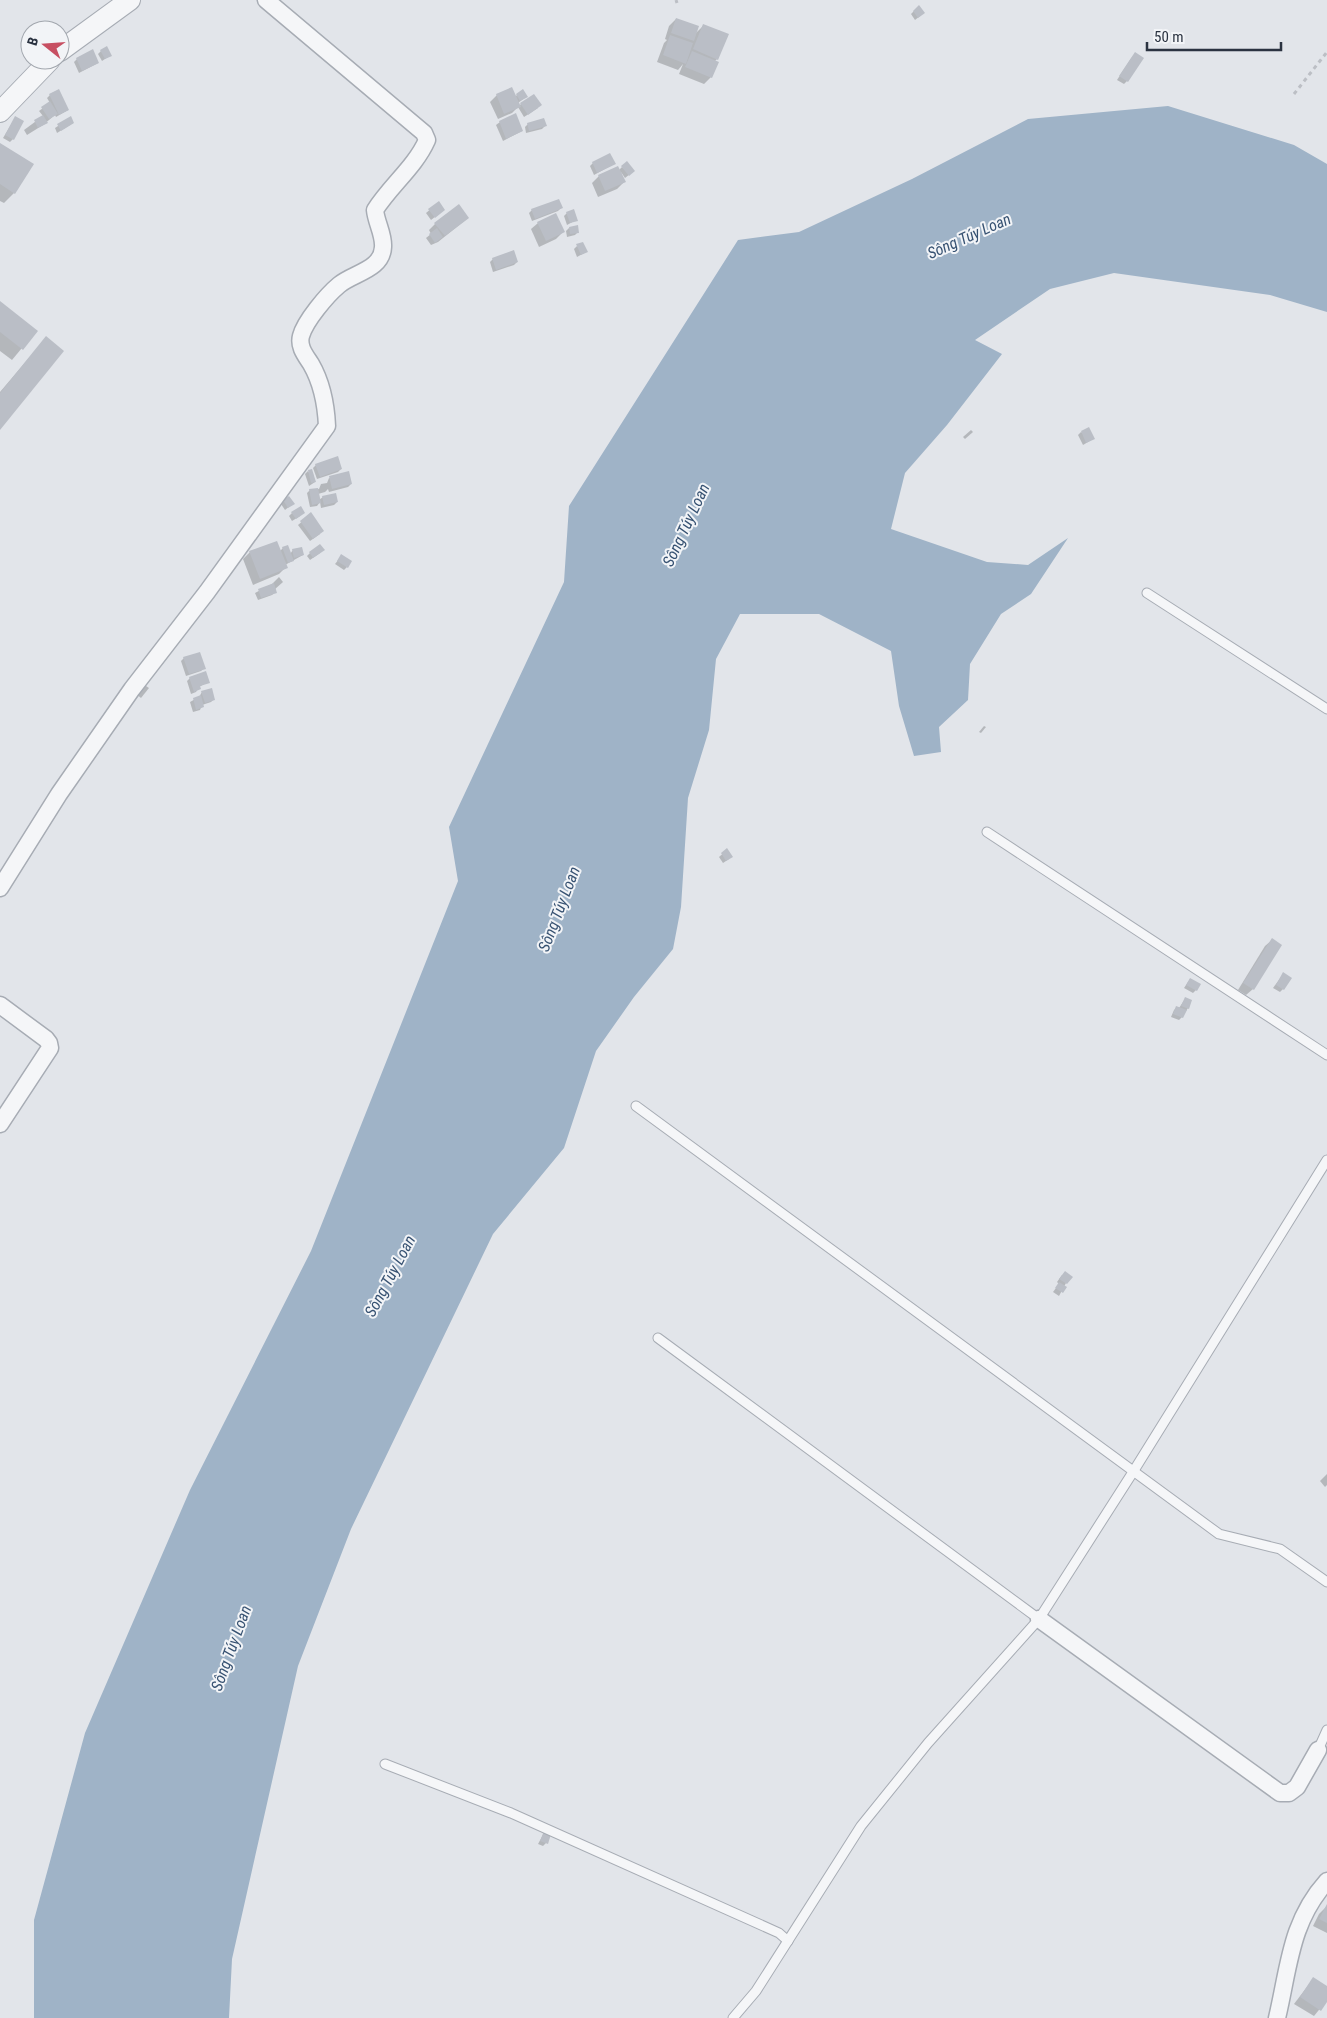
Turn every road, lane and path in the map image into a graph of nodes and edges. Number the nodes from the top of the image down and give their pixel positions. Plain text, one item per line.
1 (130, 0) edge
2 (266, 0) edge
3 (70, 44) edge
4 (1327, 52) edge
5 (40, 70) edge
6 (1294, 94) dead end
7 (0, 110) edge
8 (1147, 592) dead end
9 (1327, 709) edge
10 (987, 832) dead end
11 (0, 888) edge
12 (0, 1005) edge
13 (1327, 1055) edge
14 (636, 1106) dead end
15 (0, 1124) edge
16 (1327, 1160) edge
17 (658, 1338) dead end
18 (1133, 1472) junction
19 (1327, 1582) edge
20 (1039, 1619) junction
21 (1327, 1730) edge
22 (1318, 1750) joint
23 (385, 1764) dead end
24 (1327, 1881) edge
25 (788, 1941) junction
26 (732, 2018) edge
27 (1278, 2018) edge

1 - 3 street
2 - 11 street
4 - 6 path
5 - 7 street
8 - 9 lane
10 - 13 lane
12 - 15 street
14 - 18 lane
16 - 18 lane
17 - 20 lane
18 - 19 lane
18 - 20 lane
20 - 22 street
20 - 25 lane
21 - 22 lane
23 - 25 lane
24 - 27 street
25 - 26 lane

